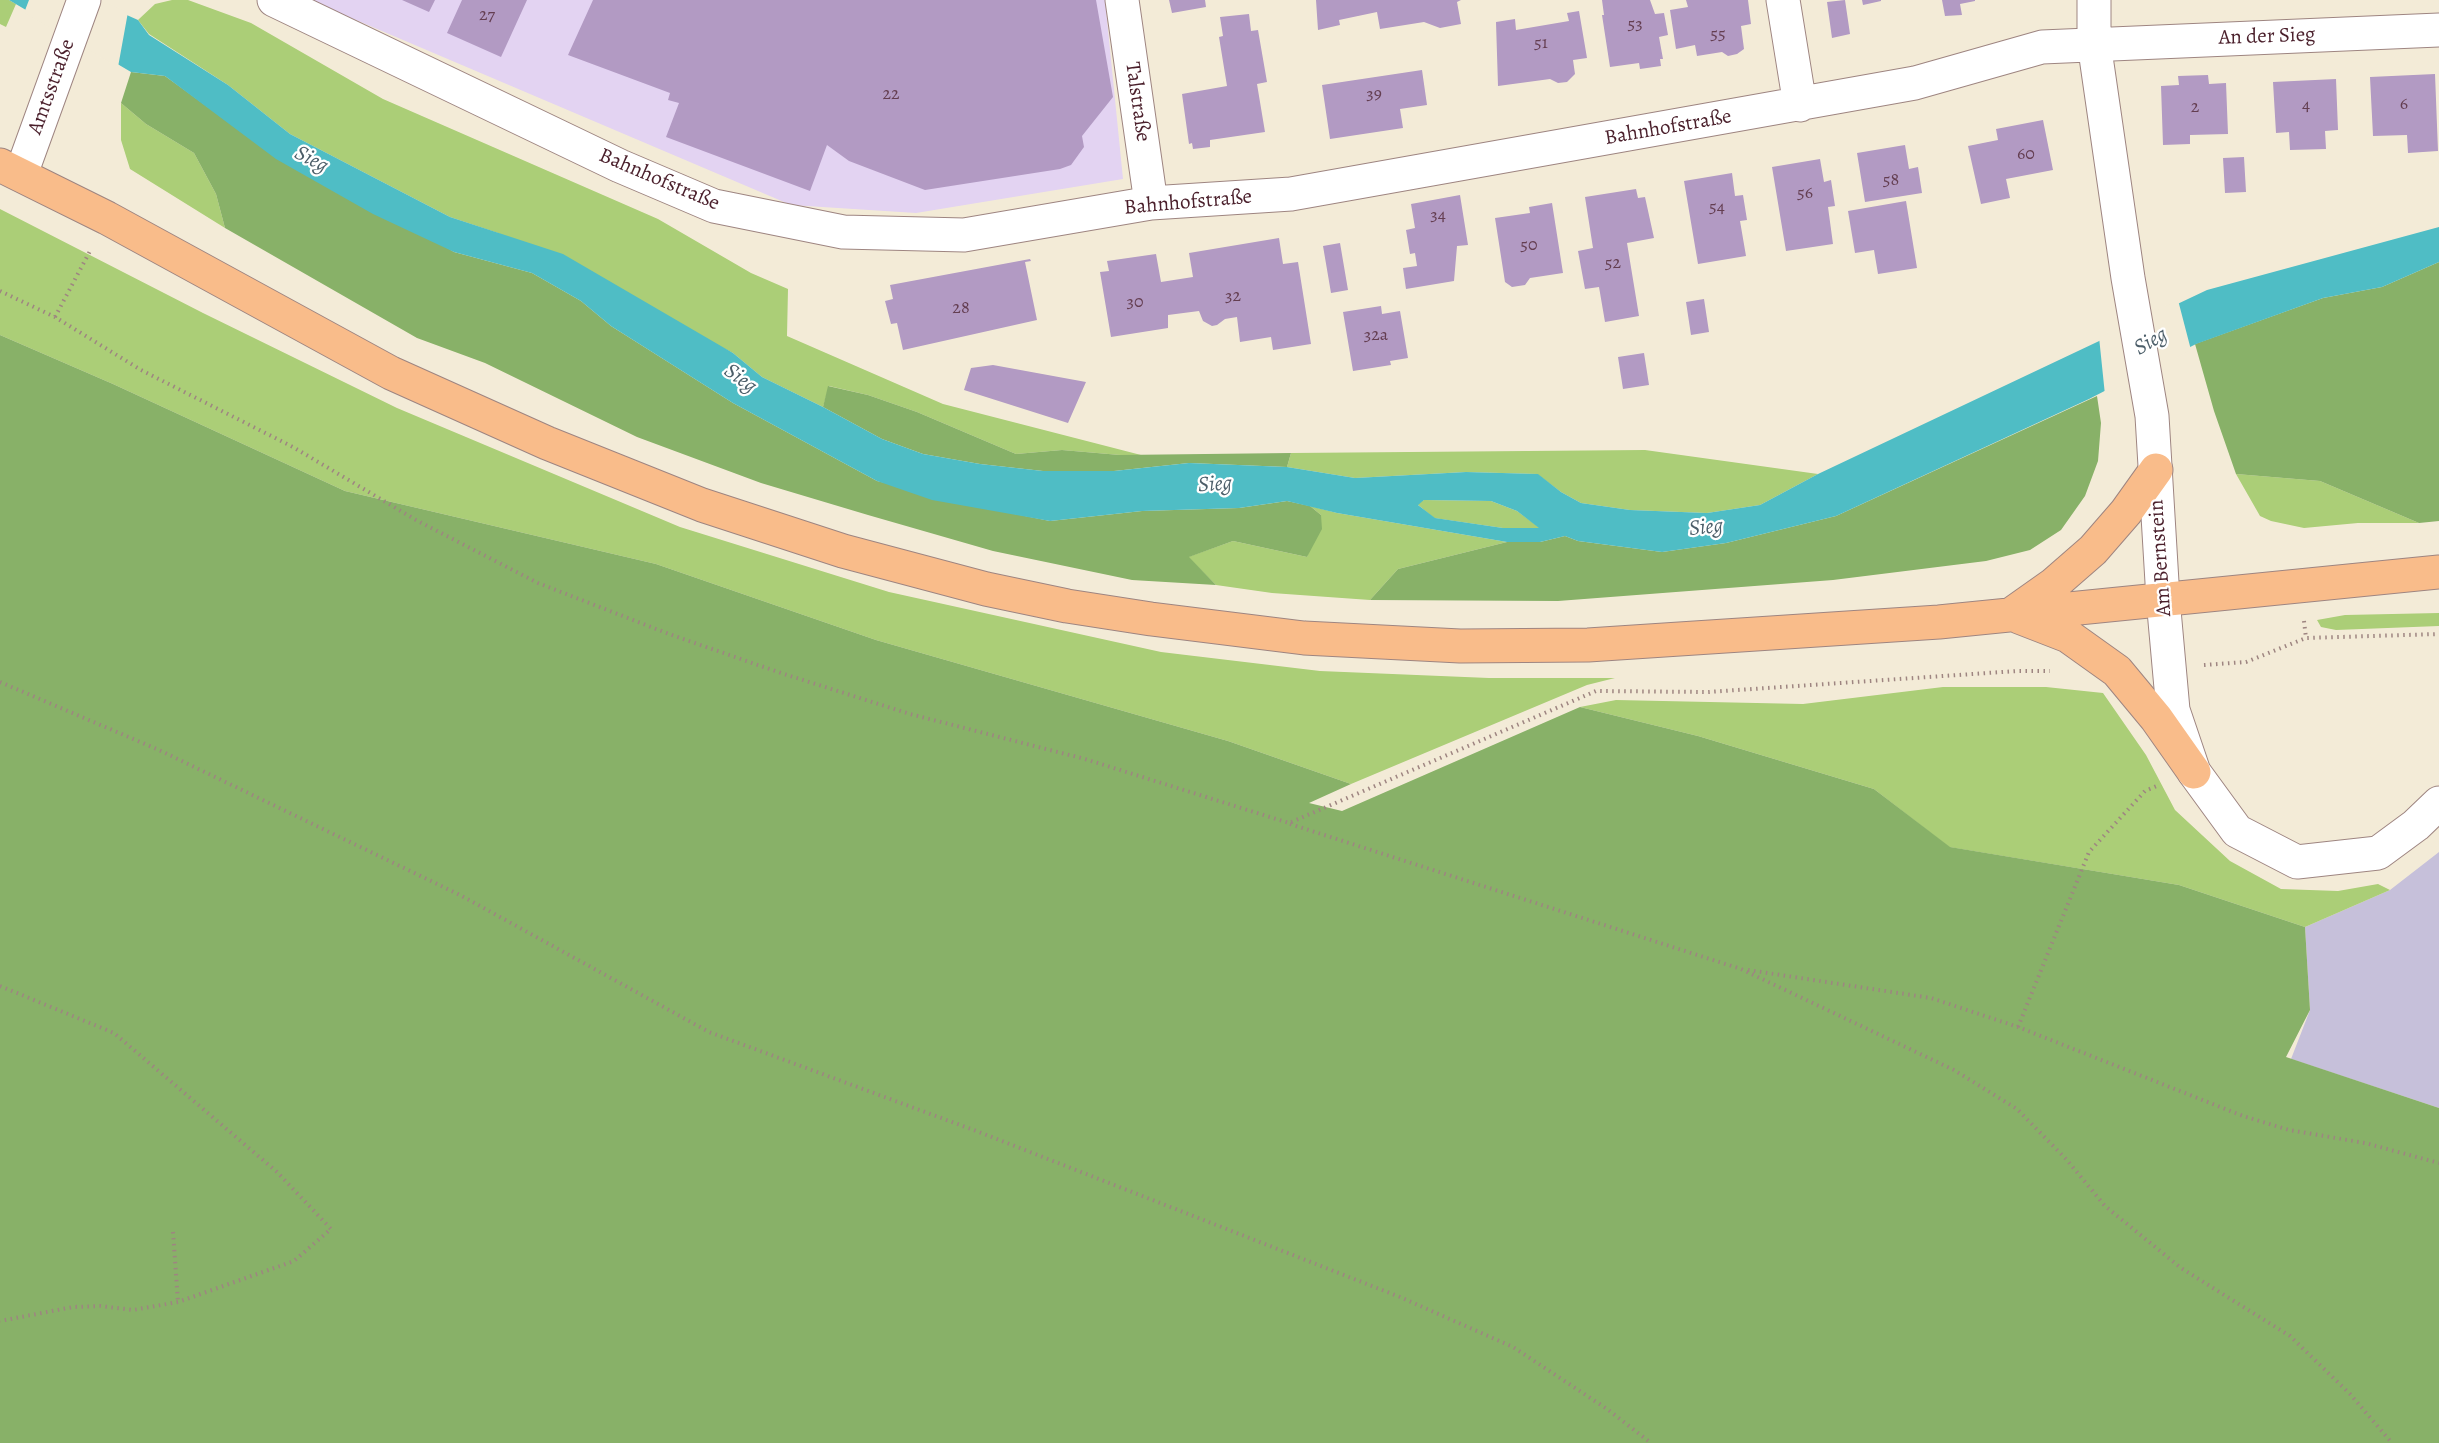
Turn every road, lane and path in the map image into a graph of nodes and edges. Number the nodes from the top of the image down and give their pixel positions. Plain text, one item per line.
1 (84, 0) edge
2 (274, 0) edge
3 (1122, 0) edge
4 (1783, 0) edge
5 (2094, 0) edge
6 (2439, 30) edge
7 (2094, 43) junction
8 (1800, 105) junction
9 (10, 170) edge
10 (1151, 203) junction
11 (107, 218) junction
12 (56, 317) dead end
13 (2156, 471) junction
14 (2439, 572) edge
15 (2163, 599) junction
16 (2012, 615) junction
17 (2439, 634) edge
18 (2170, 668) junction
19 (0, 682) edge
20 (2194, 772) junction
21 (2439, 803) edge
22 (1289, 823) dead end
23 (1741, 969) junction
24 (0, 986) edge
25 (2018, 1028) junction
26 (2439, 1163) edge
27 (173, 1232) dead end
28 (178, 1302) junction
29 (0, 1321) edge
30 (1651, 1443) edge
31 (2392, 1443) edge

1 - 9 street, Amtsstraße
2 - 10 street, Bahnhofstraße
3 - 10 street, Talstraße
4 - 8 street
5 - 7 street
6 - 7 street, An der Sieg
7 - 8 street, Bahnhofstraße
7 - 13 street, Am Bernstein
8 - 10 street, Bahnhofstraße
9 - 11 main road
11 - 12 path
11 - 16 main road
13 - 15 street, Am Bernstein
13 - 16 main road
14 - 15 main road
15 - 16 main road
15 - 18 street, Am Bernstein
16 - 20 main road
17 - 18 path
18 - 20 street, Am Bernstein
19 - 30 path
20 - 21 street, Am Bernstein
20 - 25 path
22 - 23 path
23 - 25 path
23 - 31 path
24 - 28 path
25 - 26 path
27 - 28 path
28 - 29 path

